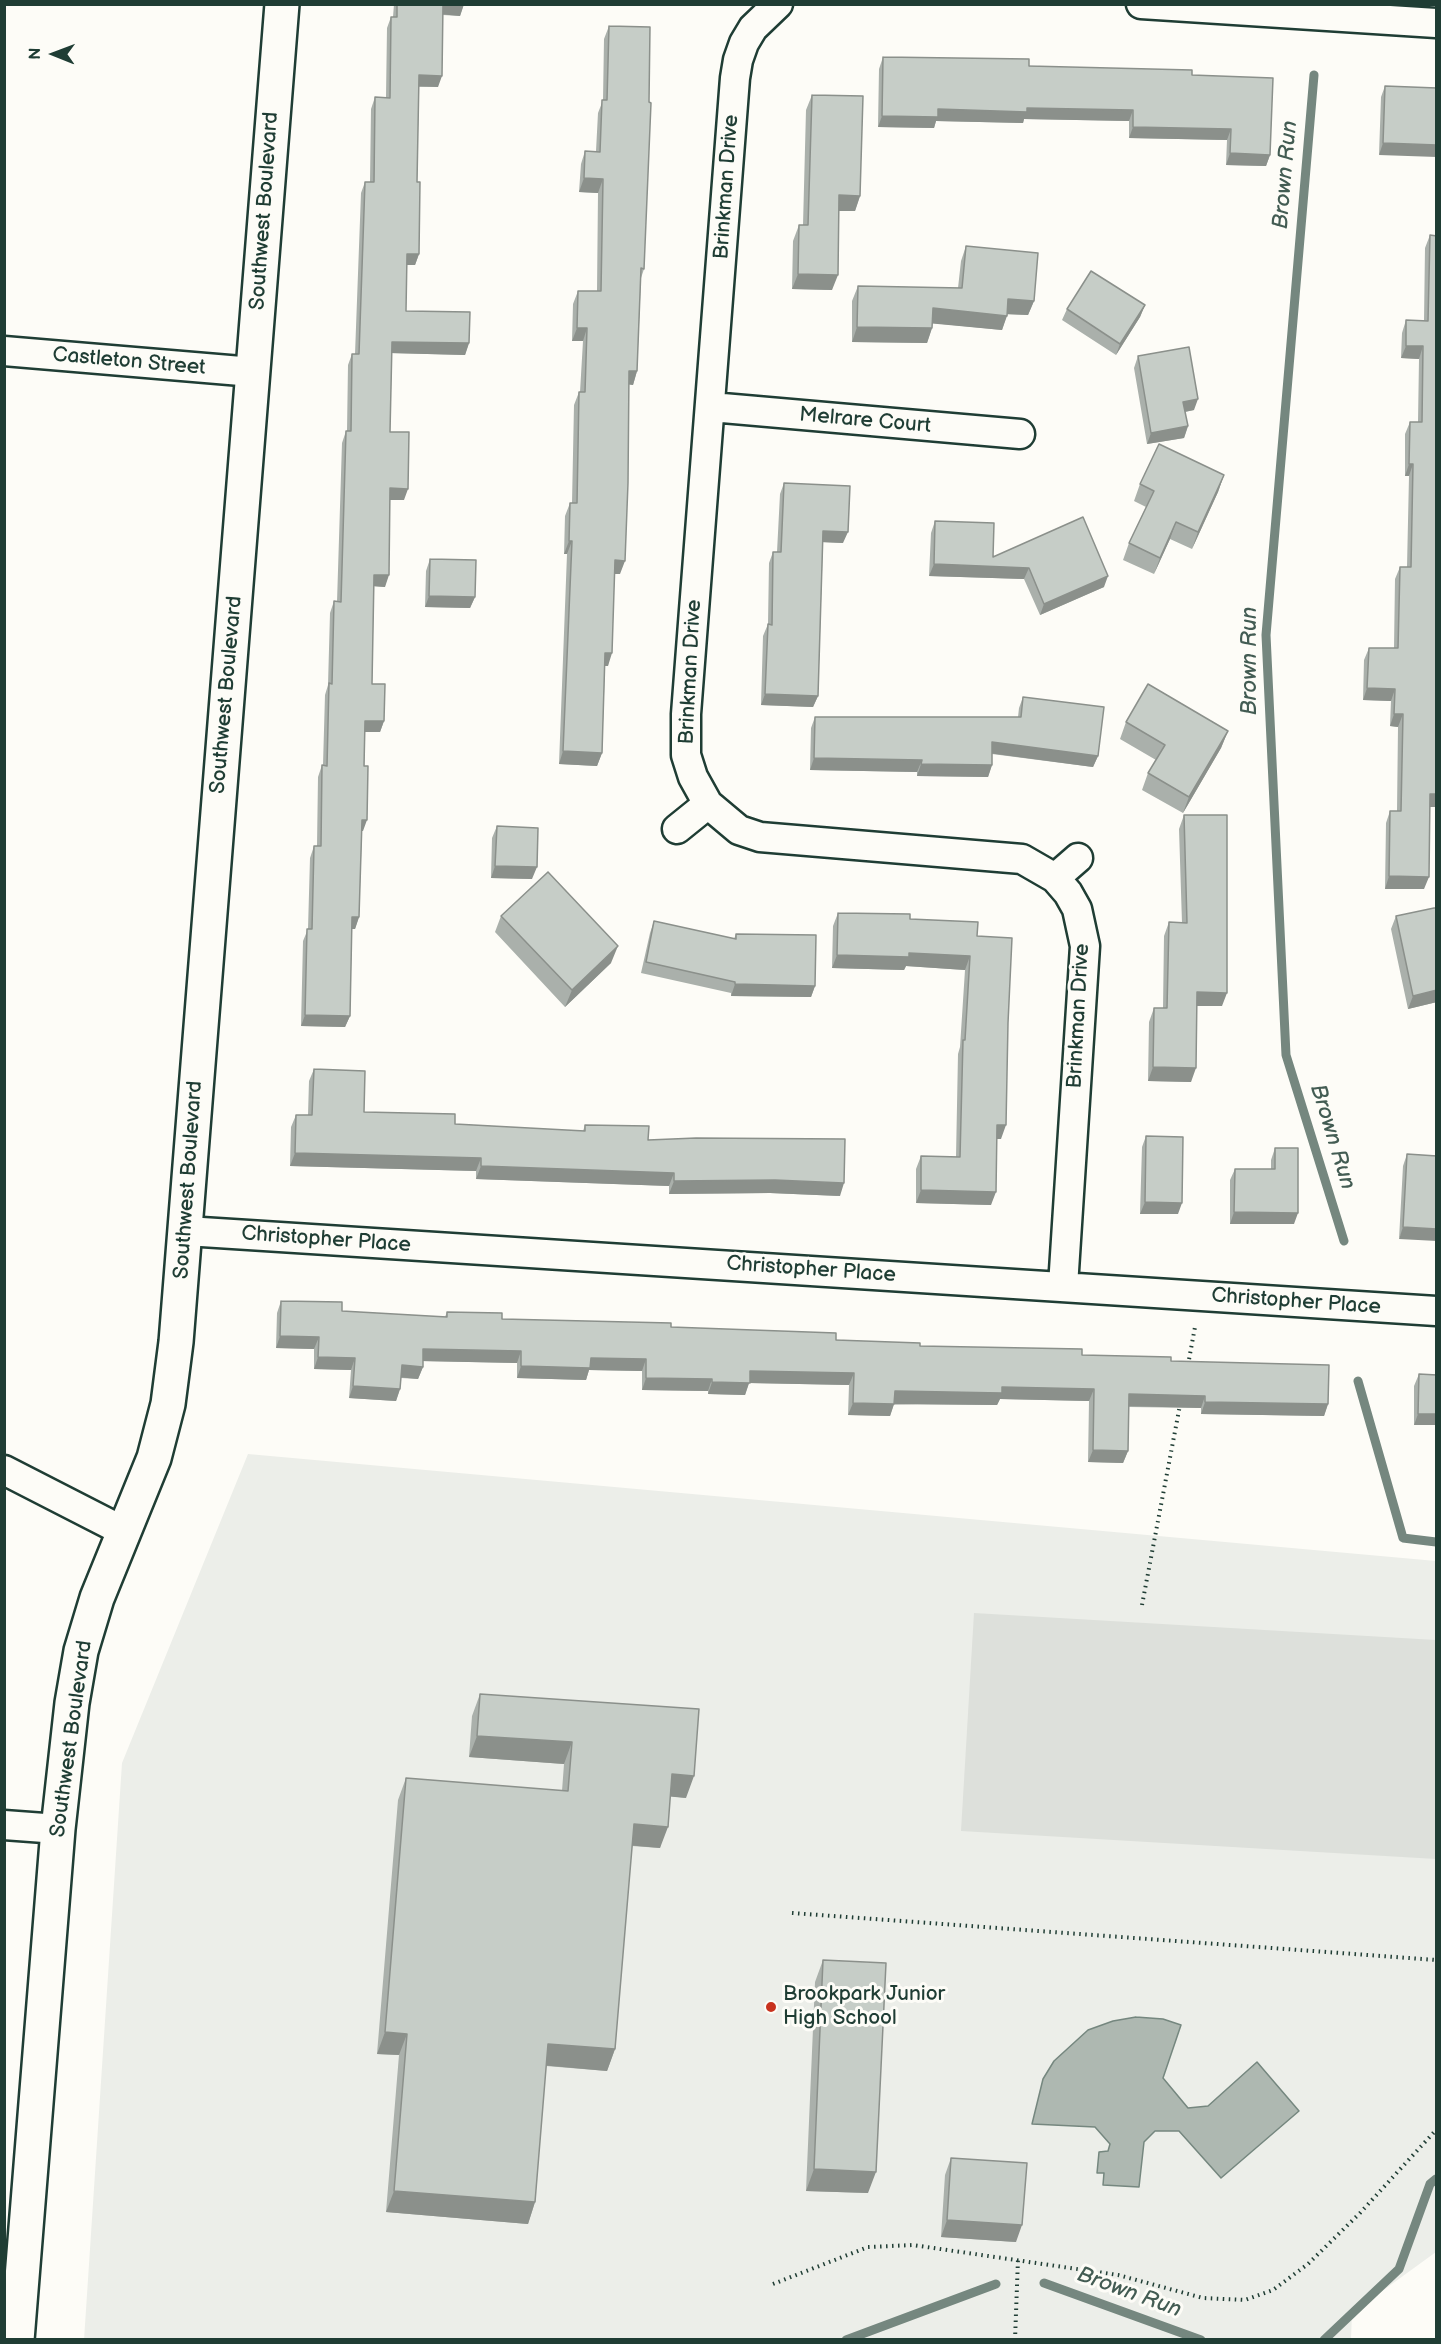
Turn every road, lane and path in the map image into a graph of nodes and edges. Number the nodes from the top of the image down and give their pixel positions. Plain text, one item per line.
1 (282, 4) edge
2 (1141, 4) edge
3 (766, 8) edge
4 (1437, 23) edge
5 (4, 351) edge
6 (253, 372) junction
7 (711, 407) junction
8 (1020, 434) dead end
9 (708, 804) junction
10 (677, 830) dead end
11 (1078, 858) dead end
12 (1055, 878) junction
13 (186, 1231) junction
14 (1063, 1286) junction
15 (1437, 1311) edge
16 (1195, 1327) dead end
17 (1186, 1373) edge
18 (1182, 1396) edge
19 (4, 1470) edge
20 (124, 1532) junction
21 (1142, 1605) dead end
22 (4, 1825) edge
23 (58, 1829) junction
24 (792, 1913) dead end
25 (1437, 1960) edge
26 (1437, 2130) edge
27 (1018, 2259) junction
28 (12, 2284) edge
29 (773, 2284) dead end
30 (17, 2340) edge
31 (1015, 2340) edge

1 - 6 street, Southwest Boulevard
2 - 4 street
3 - 7 street, Brinkman Drive
5 - 6 street, Castleton Street
6 - 13 street, Southwest Boulevard
7 - 8 street, Melrare Court
7 - 9 street, Brinkman Drive
9 - 10 street
9 - 12 street, Brinkman Drive
11 - 12 street
12 - 14 street, Brinkman Drive
13 - 14 street, Christopher Place
13 - 20 street, Southwest Boulevard
14 - 15 street, Christopher Place
16 - 17 path
18 - 21 path
19 - 20 street
20 - 23 street, Southwest Boulevard
22 - 23 street
23 - 28 street, Southwest Boulevard
24 - 25 path
26 - 27 path
27 - 29 path
27 - 31 path
28 - 30 street, Southwest Boulevard

